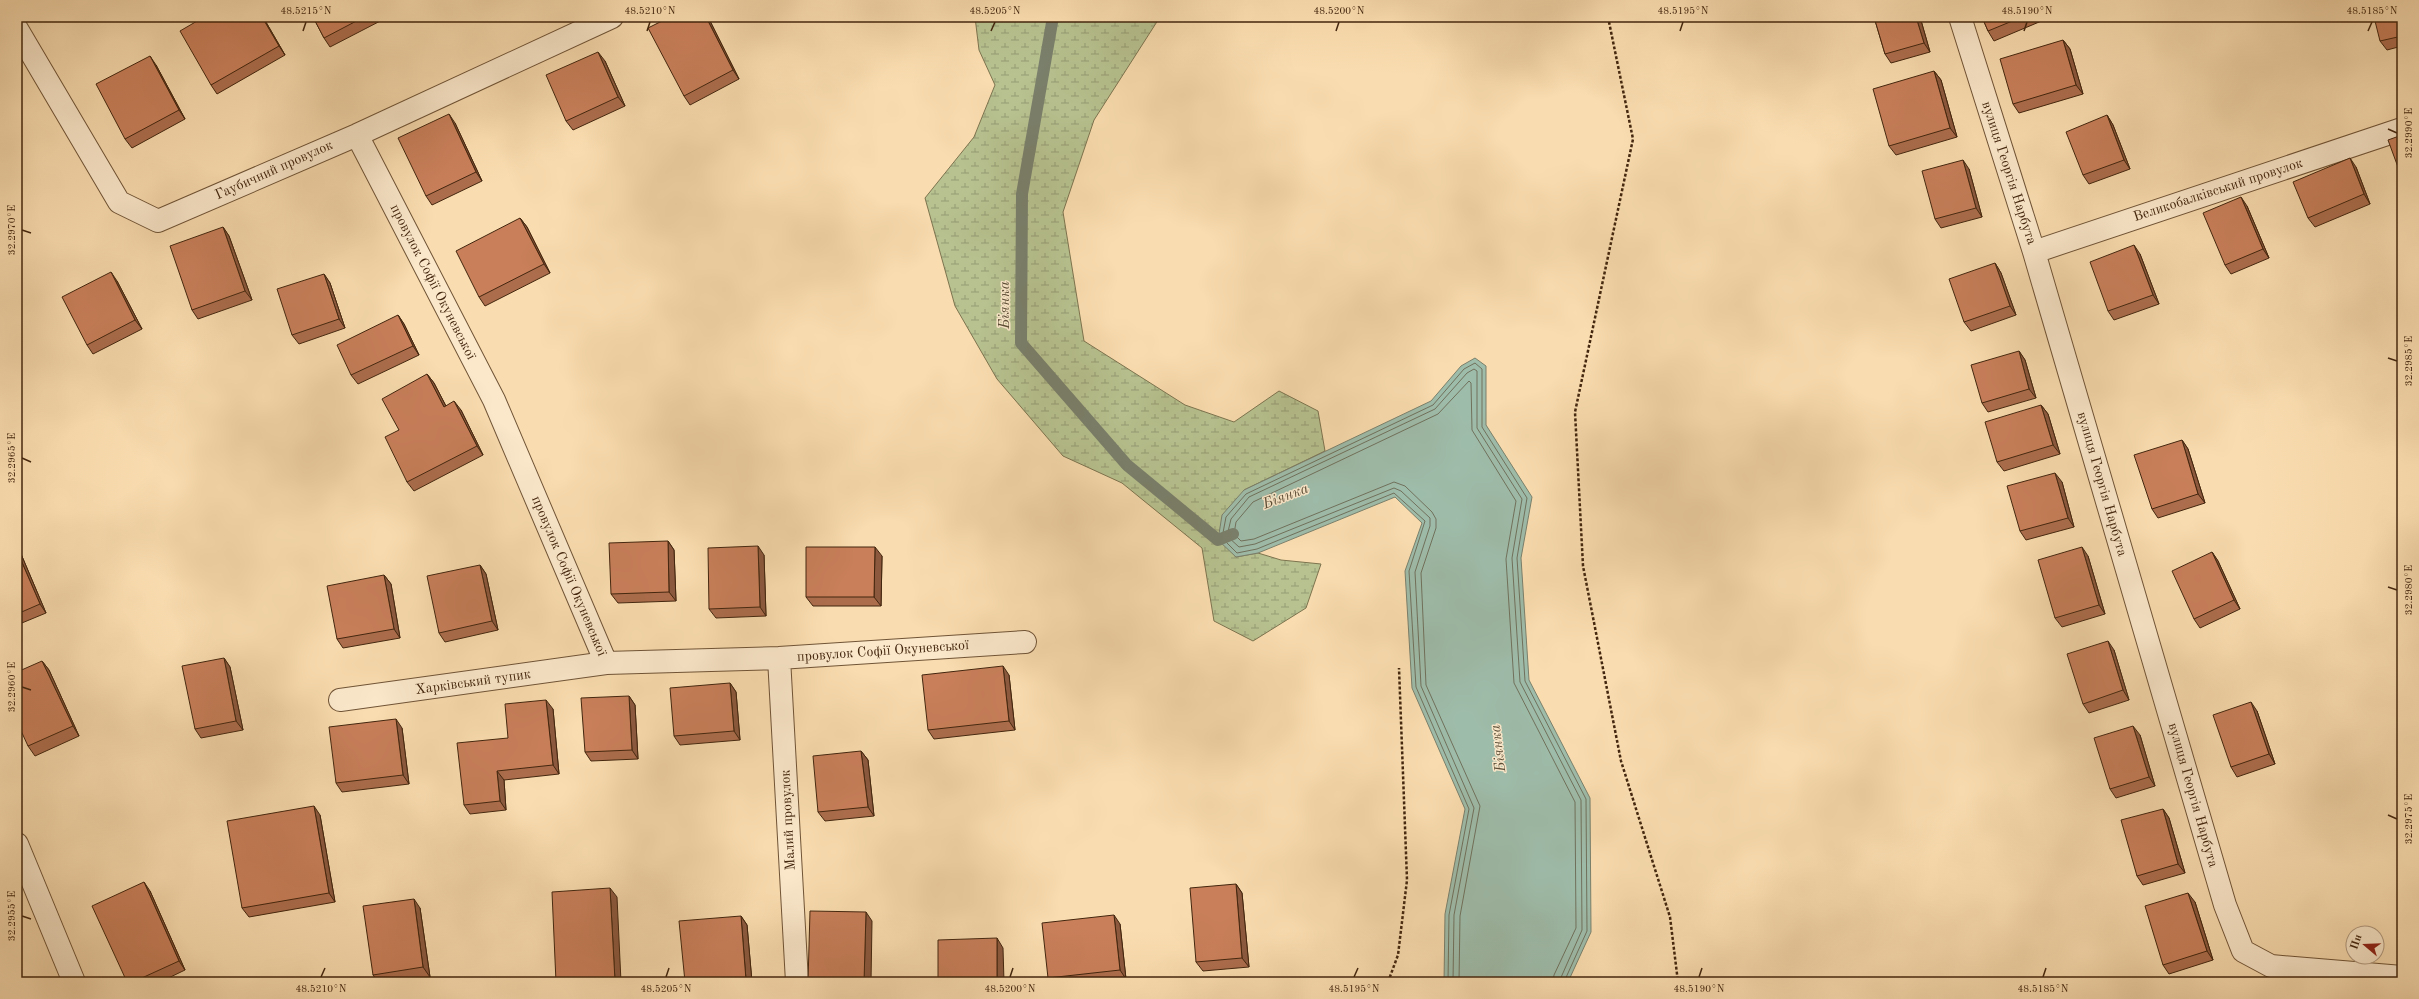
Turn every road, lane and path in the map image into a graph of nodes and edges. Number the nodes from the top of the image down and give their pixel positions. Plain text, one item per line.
1 (612, 17) edge
2 (1608, 17) edge
3 (1960, 17) edge
4 (17, 29) edge
5 (2402, 129) edge
6 (357, 134) junction
7 (2034, 252) junction
8 (1025, 642) dead end
9 (779, 658) junction
10 (606, 663) junction
11 (1399, 668) dead end
12 (340, 700) dead end
13 (17, 844) edge
14 (2402, 977) edge
15 (74, 982) edge
16 (797, 982) edge
17 (1388, 982) edge
18 (1678, 982) edge

1 - 6 street, Гаубичний провулок
2 - 18 path
3 - 7 street, вулиця Георгія Нарбута
4 - 6 street, Гаубичний провулок
5 - 7 street, Великобалківський провулок
6 - 10 street, провулок Софії Окуневської
7 - 14 street, вулиця Георгія Нарбута
8 - 9 street, провулок Софії Окуневської
9 - 10 street, провулок Софії Окуневської
9 - 16 street, Малий провулок
10 - 12 street, Харківський тупик
11 - 17 path
13 - 15 street

